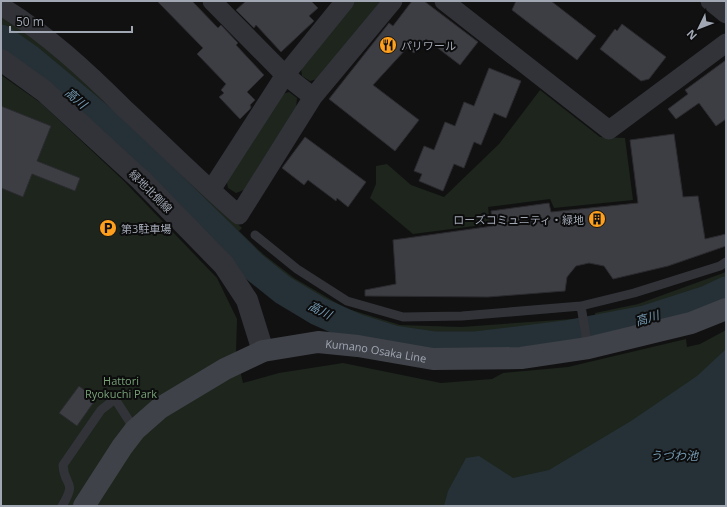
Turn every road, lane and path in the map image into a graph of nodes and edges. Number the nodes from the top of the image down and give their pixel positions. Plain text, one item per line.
1 (212, 1) edge
2 (345, 1) edge
3 (393, 1) edge
4 (444, 1) edge
5 (710, 1) edge
6 (1, 6) edge
7 (726, 14) edge
8 (726, 43) edge
9 (1, 60) edge
10 (285, 75) junction
11 (313, 97) junction
12 (210, 190) junction
13 (255, 235) dead end
14 (726, 262) edge
15 (580, 306) junction
16 (726, 309) edge
17 (588, 348) junction
18 (263, 351) junction
19 (135, 430) junction
20 (62, 506) edge
21 (84, 506) edge

1 - 10 street
2 - 10 street
3 - 11 street
4 - 8 street
5 - 7 street
6 - 12 street
9 - 18 street, 緑地北側線
10 - 11 street
10 - 12 street
11 - 12 street
13 - 15 lane
14 - 15 lane
15 - 17 lane
16 - 17 main road, Kumano Osaka Line
17 - 18 main road, Kumano Osaka Line
18 - 19 main road, Kumano Osaka Line
19 - 20 lane
19 - 21 main road, Kumano Osaka Line

